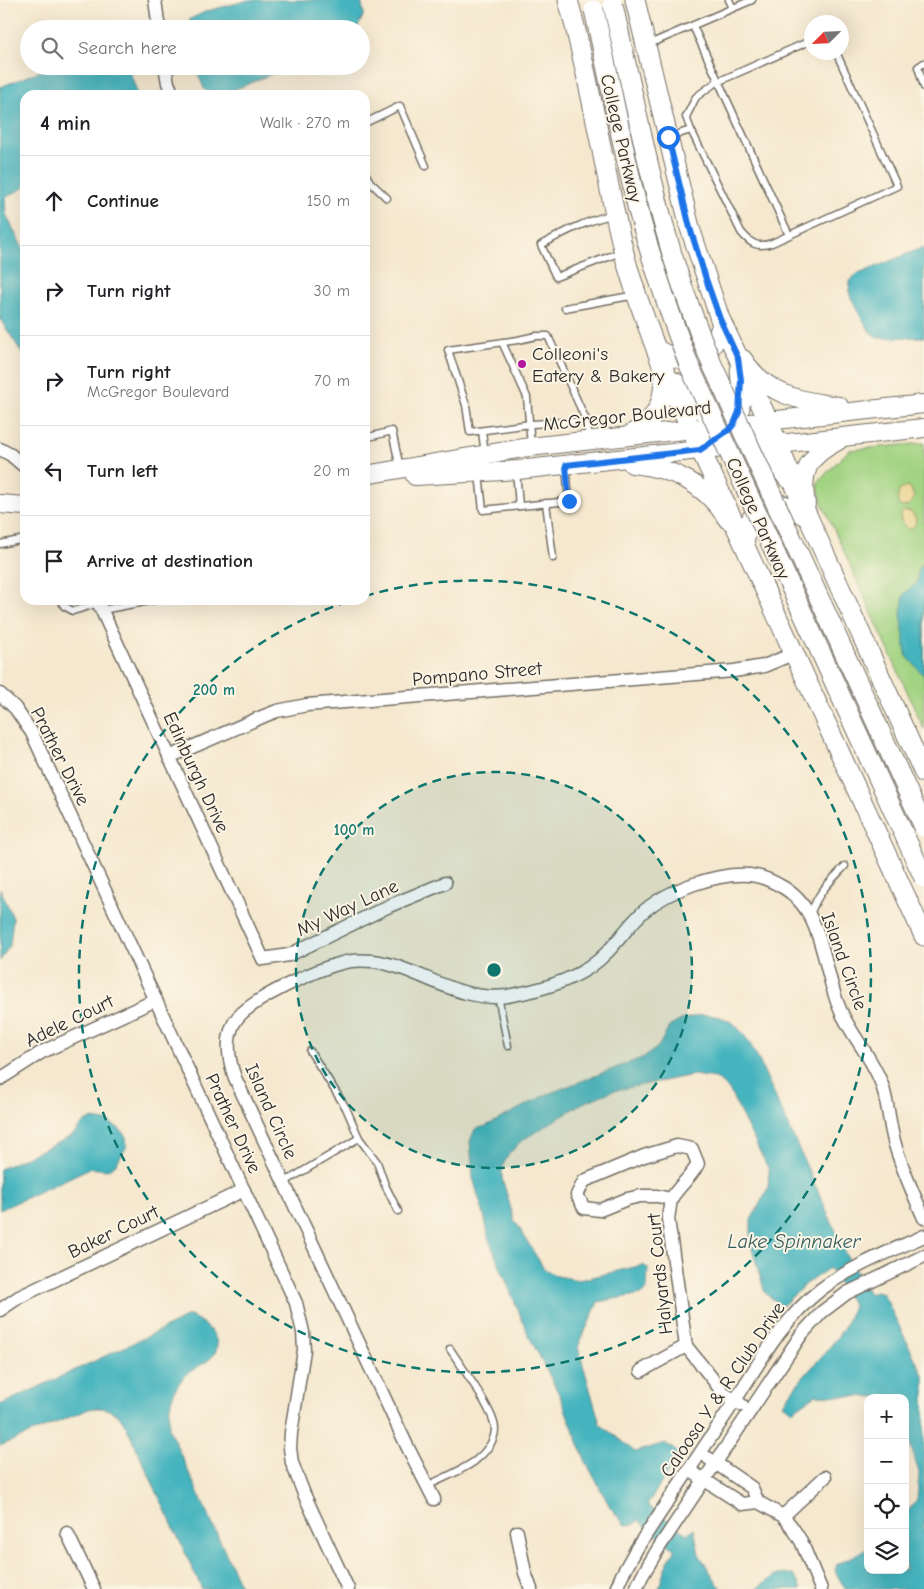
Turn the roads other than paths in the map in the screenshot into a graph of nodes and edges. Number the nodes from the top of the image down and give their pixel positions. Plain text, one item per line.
1 (155, 0) edge
2 (568, 0) edge
3 (635, 0) edge
4 (729, 0) edge
5 (752, 0) edge
6 (612, 3) edge
7 (592, 5) edge
8 (733, 8) junction
9 (158, 20) edge
10 (693, 26) junction
11 (804, 44) edge
12 (646, 45) junction
13 (840, 60) edge
14 (924, 62) edge
15 (167, 75) edge
16 (718, 82) junction
17 (924, 87) edge
18 (171, 90) edge
19 (370, 121) edge
20 (691, 130) junction
21 (668, 137) junction
22 (426, 166) dead end
23 (370, 182) edge
24 (387, 198) dead end
25 (615, 214) junction
26 (789, 235) junction
27 (624, 251) junction
28 (637, 295) junction
29 (565, 308) dead end
30 (725, 330) junction
31 (502, 342) junction
32 (656, 349) junction
33 (738, 358) junction
34 (663, 368) junction
35 (924, 404) edge
36 (864, 410) junction
37 (768, 420) junction
38 (586, 421) junction
39 (530, 424) junction
40 (924, 428) edge
41 (690, 429) junction
42 (482, 431) junction
43 (628, 436) junction
44 (734, 436) junction
45 (846, 436) junction
46 (370, 437) edge
47 (590, 440) junction
48 (779, 444) junction
49 (531, 447) junction
50 (0, 449) edge
51 (700, 450) junction
52 (484, 455) junction
53 (604, 460) junction
54 (20, 463) edge
55 (566, 465) junction
56 (401, 469) junction
57 (516, 470) junction
58 (479, 473) junction
59 (370, 474) edge
60 (370, 479) edge
61 (796, 489) junction
62 (0, 504) edge
63 (546, 504) junction
64 (20, 506) edge
65 (519, 506) junction
66 (727, 510) junction
67 (808, 517) junction
68 (20, 540) edge
69 (0, 544) edge
70 (744, 544) junction
71 (553, 558) dead end
72 (64, 605) edge
73 (99, 605) edge
74 (795, 653) junction
75 (0, 694) edge
76 (169, 757) junction
77 (924, 773) edge
78 (864, 805) junction
79 (924, 816) edge
80 (895, 826) junction
81 (889, 859) junction
82 (846, 866) dead end
83 (924, 878) edge
84 (446, 883) dead end
85 (810, 916) junction
86 (924, 936) edge
87 (263, 959) joint
88 (498, 996) junction
89 (156, 1000) junction
90 (508, 1046) dead end
91 (310, 1051) dead end
92 (0, 1079) edge
93 (359, 1138) junction
94 (283, 1183) junction
95 (244, 1190) junction
96 (671, 1199) junction
97 (398, 1211) dead end
98 (924, 1218) edge
99 (924, 1236) edge
100 (924, 1256) edge
101 (0, 1310) edge
102 (686, 1346) junction
103 (450, 1349) dead end
104 (641, 1371) dead end
105 (734, 1401) junction
106 (750, 1411) junction
107 (700, 1452) junction
108 (715, 1463) junction
109 (689, 1470) junction
110 (825, 1477) dead end
111 (704, 1480) junction
112 (428, 1486) junction
113 (434, 1500) dead end
114 (758, 1502) junction
115 (783, 1516) junction
116 (517, 1532) dead end
117 (67, 1533) dead end
118 (94, 1589) edge
119 (348, 1589) edge
120 (531, 1589) edge
121 (616, 1589) edge
122 (636, 1589) edge
123 (821, 1589) edge

1 - 9 street
2 - 25 main road
3 - 12 main road
4 - 8 lane
5 - 8 lane
6 - 79 main road, College Parkway, bridge
7 - 83 main road, College Parkway, bridge
8 - 10 lane
10 - 12 lane
10 - 16 lane
11 - 16 lane
12 - 21 main road
13 - 26 lane
14 - 17 lane
15 - 18 street
16 - 20 lane
16 - 26 lane
19 - 22 lane
20 - 21 lane
20 - 26 lane
21 - 30 main road
23 - 24 lane
25 - 27 main road
25 - 27 lane
27 - 28 main road
28 - 29 lane
28 - 32 main road
30 - 32 main road
30 - 33 main road
30 - 36 main road
31 - 38 lane
31 - 39 lane
31 - 42 lane
32 - 34 main road
33 - 37 main road
33 - 44 main road
34 - 41 main road
34 - 43 main road
34 - 44 main road
35 - 36 main road
36 - 37 main road
37 - 44 main road
37 - 48 main road
38 - 39 lane
38 - 47 lane
39 - 42 lane
39 - 49 lane
40 - 45 main road
41 - 43 main road, McGregor Boulevard
41 - 44 main road
41 - 51 main road
42 - 52 lane
43 - 47 main road, McGregor Boulevard
44 - 48 main road
44 - 51 main road
44 - 61 main road
44 - 66 main road
45 - 48 main road
45 - 67 main road
46 - 56 lane
47 - 49 main road, McGregor Boulevard
48 - 61 main road
49 - 52 main road, McGregor Boulevard
50 - 54 street
51 - 53 main road
51 - 66 main road
52 - 56 main road, McGregor Boulevard
53 - 55 main road
53 - 70 main road
55 - 57 main road
55 - 63 lane
56 - 59 main road, McGregor Boulevard
57 - 58 main road
57 - 65 lane
58 - 60 main road
58 - 65 lane
61 - 67 main road
62 - 64 main road
63 - 65 lane
63 - 71 lane
66 - 70 main road
67 - 70 main road
67 - 77 main road
68 - 69 lane
70 - 74 main road
72 - 73 lane
73 - 76 street, Edinburgh Drive
74 - 76 street, Pompano Street
74 - 78 main road
75 - 89 street, Prather Drive
76 - 87 street, Edinburgh Drive
78 - 80 main road
78 - 81 main road
79 - 80 main road
80 - 81 main road
81 - 86 main road
82 - 85 lane
84 - 87 street, My Way Lane
85 - 88 street, Island Circle
85 - 98 street, Island Circle
88 - 90 lane
88 - 94 street, Island Circle
89 - 92 street, Adele Court
89 - 95 street, Prather Drive
91 - 93 lane
93 - 94 lane
93 - 97 lane
94 - 112 street, Island Circle
95 - 101 street, Baker Court
95 - 119 street, Prather Drive
96 - 96 street, Halyards Court
96 - 102 street, Halyards Court
99 - 105 street, Caloosa Y & R Club Drive
100 - 106 street, Caloosa Y & R Club Drive
102 - 104 street, Halyards Court
102 - 105 street, Halyards Court
103 - 112 lane
105 - 106 street, Halyards Court
105 - 107 street, Caloosa Y & R Club Drive
106 - 108 street, Caloosa Y & R Club Drive
107 - 108 street
107 - 109 street, Caloosa Y & R Club Drive
108 - 111 street, Caloosa Y & R Club Drive
108 - 114 street
109 - 111 street
109 - 121 street, Caloosa Y & R Club Drive
110 - 115 street
111 - 114 street
111 - 122 street, Caloosa Y & R Club Drive
112 - 113 street, Island Circle
114 - 115 street
115 - 123 street
116 - 120 street
117 - 118 street

